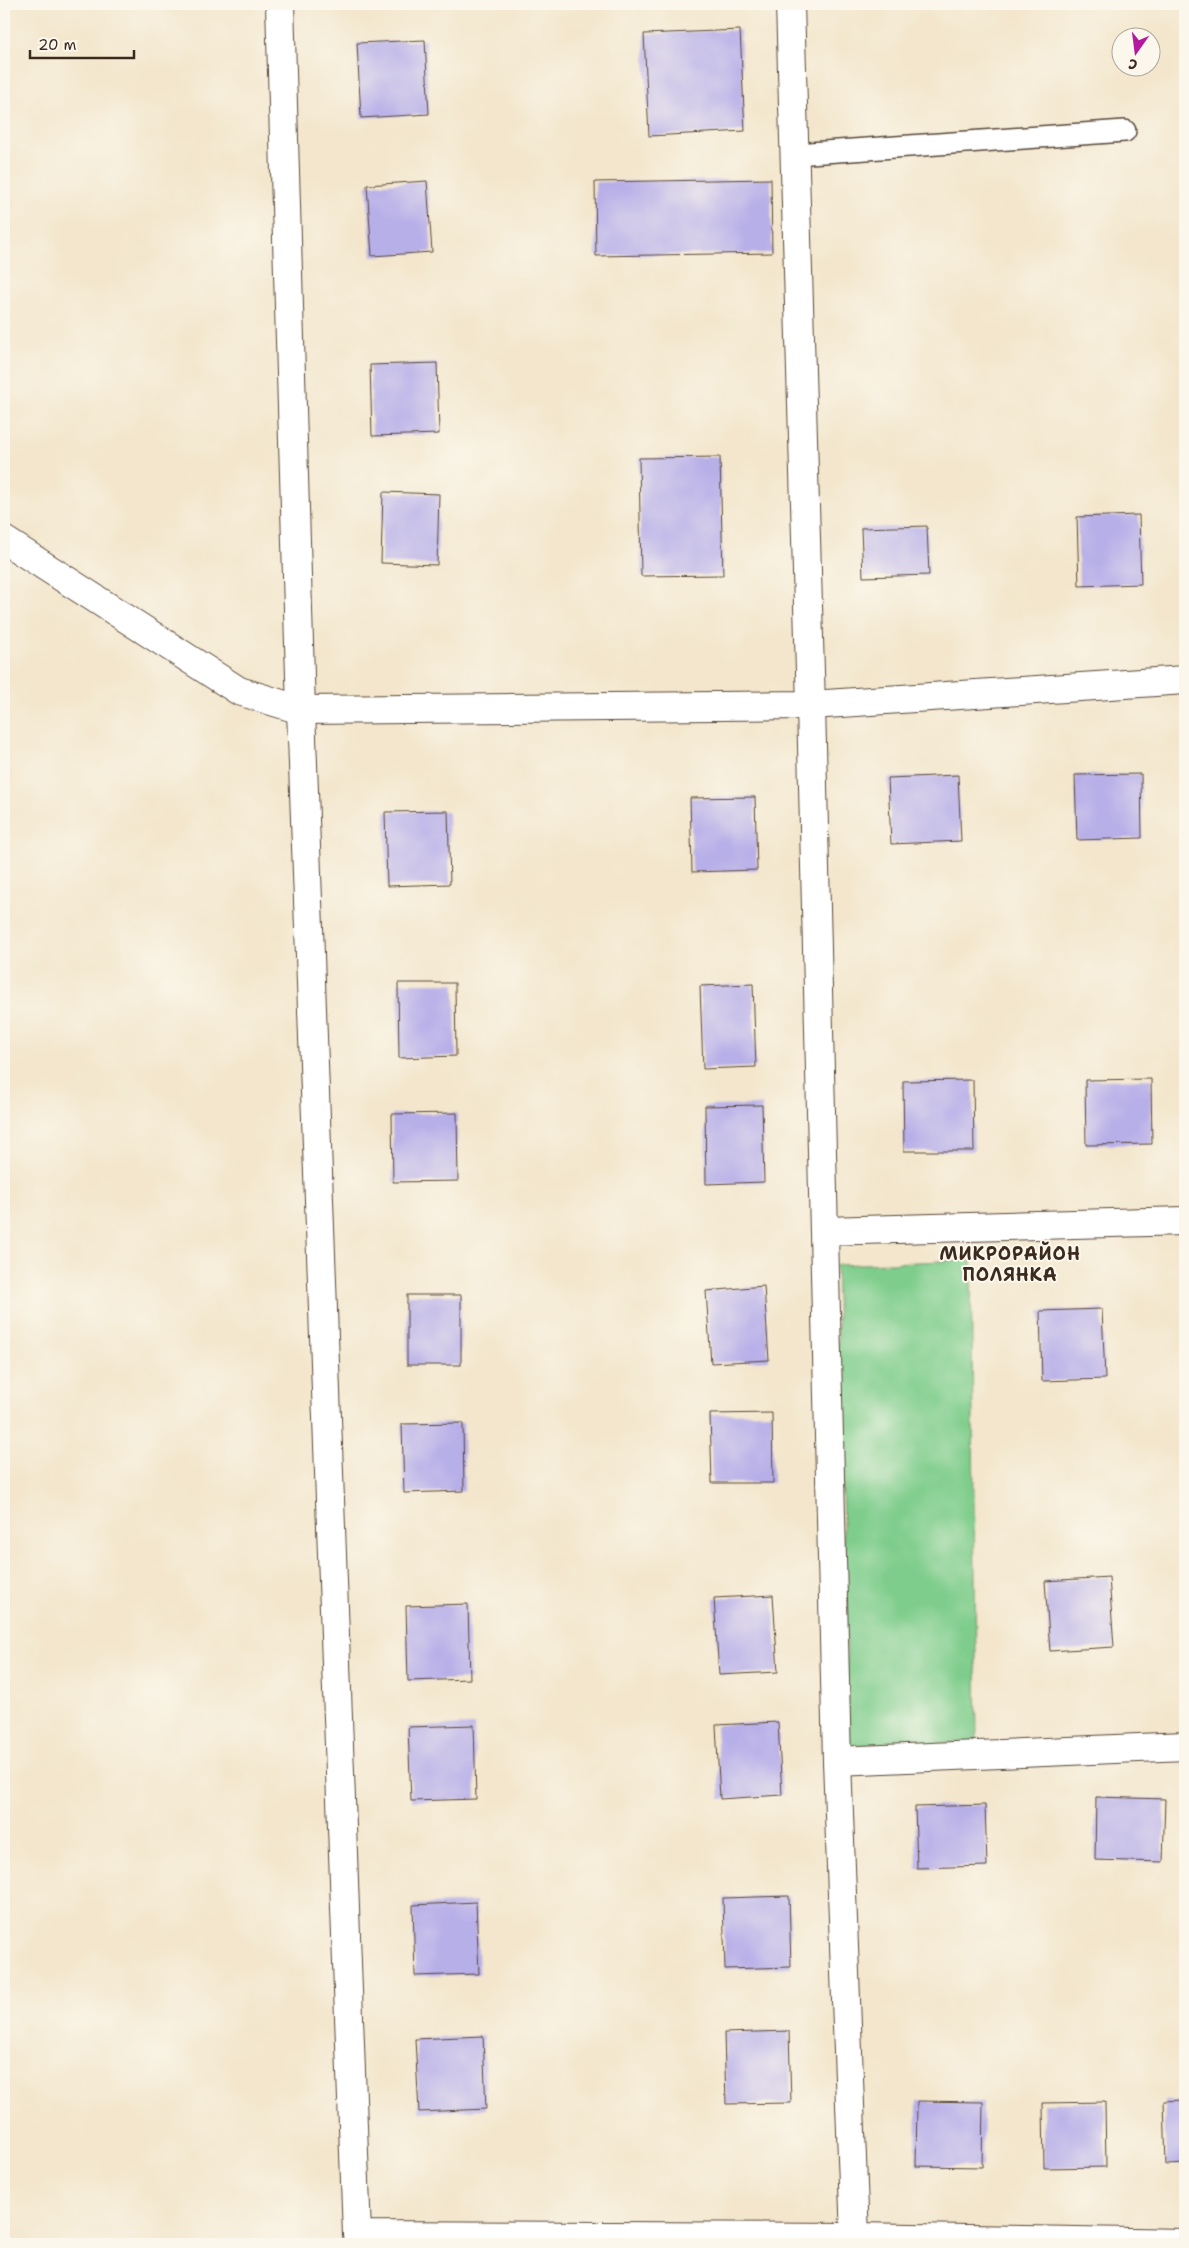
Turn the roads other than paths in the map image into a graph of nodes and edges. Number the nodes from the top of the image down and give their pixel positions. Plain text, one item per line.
1 (280, 4) edge
2 (790, 4) edge
3 (1125, 131) dead end
4 (795, 154) junction
5 (4, 540) edge
6 (1185, 680) edge
7 (812, 705) junction
8 (301, 710) junction
9 (1185, 1221) edge
10 (824, 1231) junction
11 (1185, 1746) edge
12 (837, 1761) junction
13 (855, 2237) junction
14 (1185, 2243) edge

1 - 8 street
2 - 4 street
3 - 4 lane
4 - 7 street
5 - 8 street
6 - 7 street
7 - 8 street
7 - 10 street
8 - 13 street
9 - 10 street
10 - 12 street
11 - 12 street
12 - 13 street
13 - 14 street

